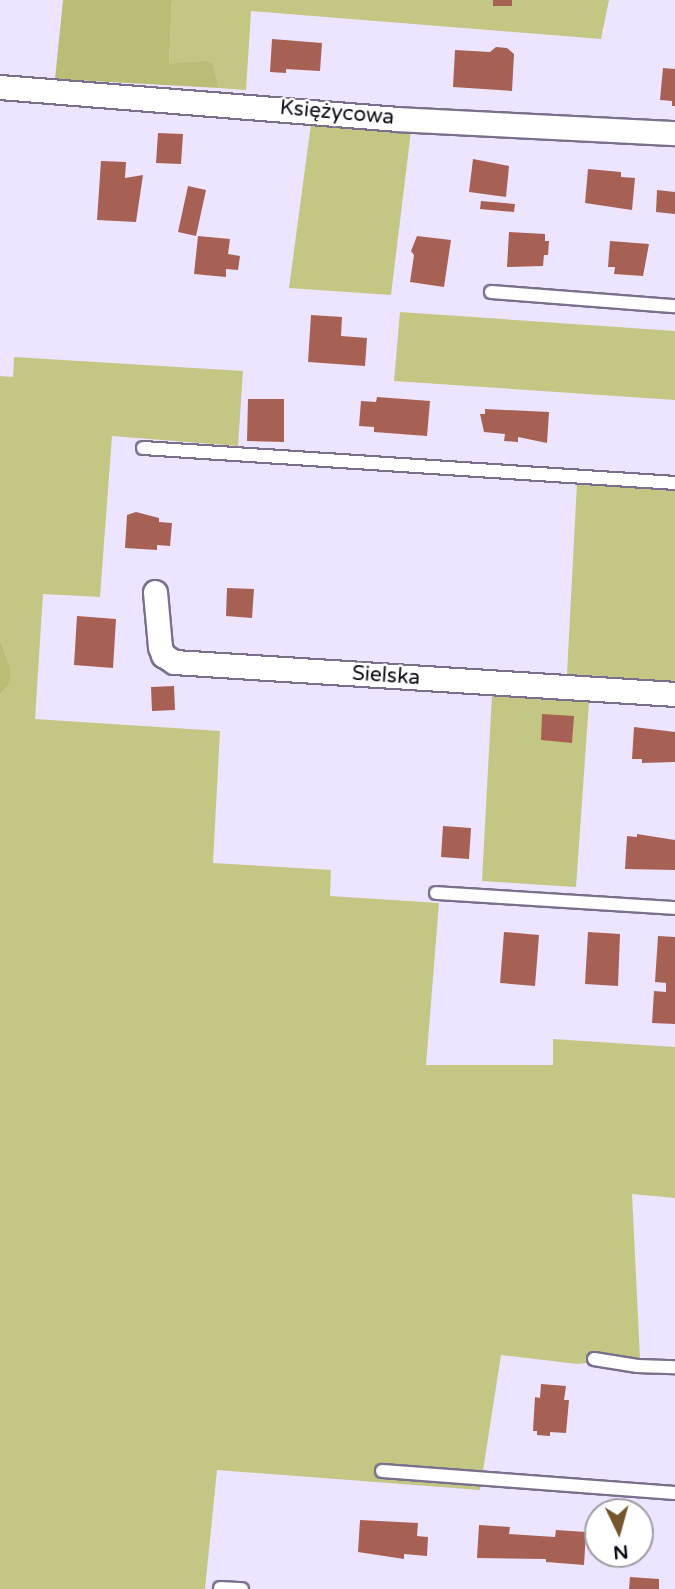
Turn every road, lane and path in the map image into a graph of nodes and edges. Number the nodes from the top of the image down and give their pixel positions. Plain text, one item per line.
1 (0, 87) edge
2 (675, 133) edge
3 (491, 292) dead end
4 (675, 306) edge
5 (143, 448) dead end
6 (675, 483) edge
7 (155, 592) dead end
8 (675, 694) edge
9 (436, 892) dead end
10 (675, 908) edge
11 (594, 1359) dead end
12 (675, 1367) edge
13 (382, 1471) dead end
14 (675, 1493) edge
15 (220, 1588) edge
16 (242, 1589) edge

1 - 2 street, Księżycowa
3 - 4 lane
5 - 6 lane
7 - 8 street, Sielska
9 - 10 lane
11 - 12 lane
13 - 14 lane
15 - 16 lane

